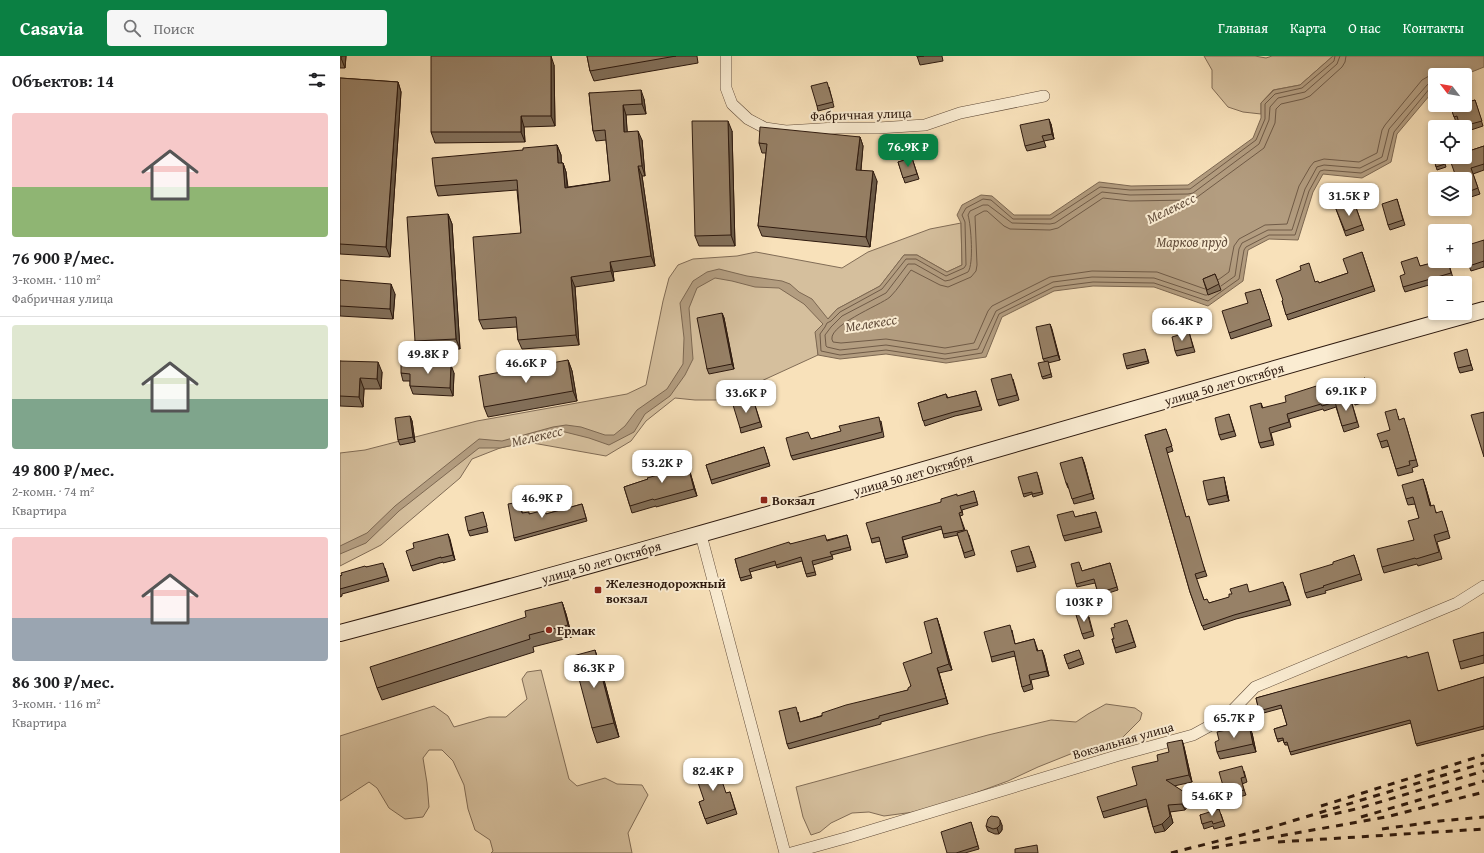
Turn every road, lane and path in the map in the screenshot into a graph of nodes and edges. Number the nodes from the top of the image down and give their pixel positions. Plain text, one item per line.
1 (726, 56) edge
2 (1044, 96) dead end
3 (1484, 310) edge
4 (701, 534) junction
5 (1484, 586) edge
6 (340, 633) edge
7 (785, 853) edge
8 (791, 853) edge

1 - 2 street, Фабричная улица
3 - 4 main road, улица 50 лет Октября
4 - 6 main road, улица 50 лет Октября
4 - 7 street
5 - 8 street, Вокзальная улица

